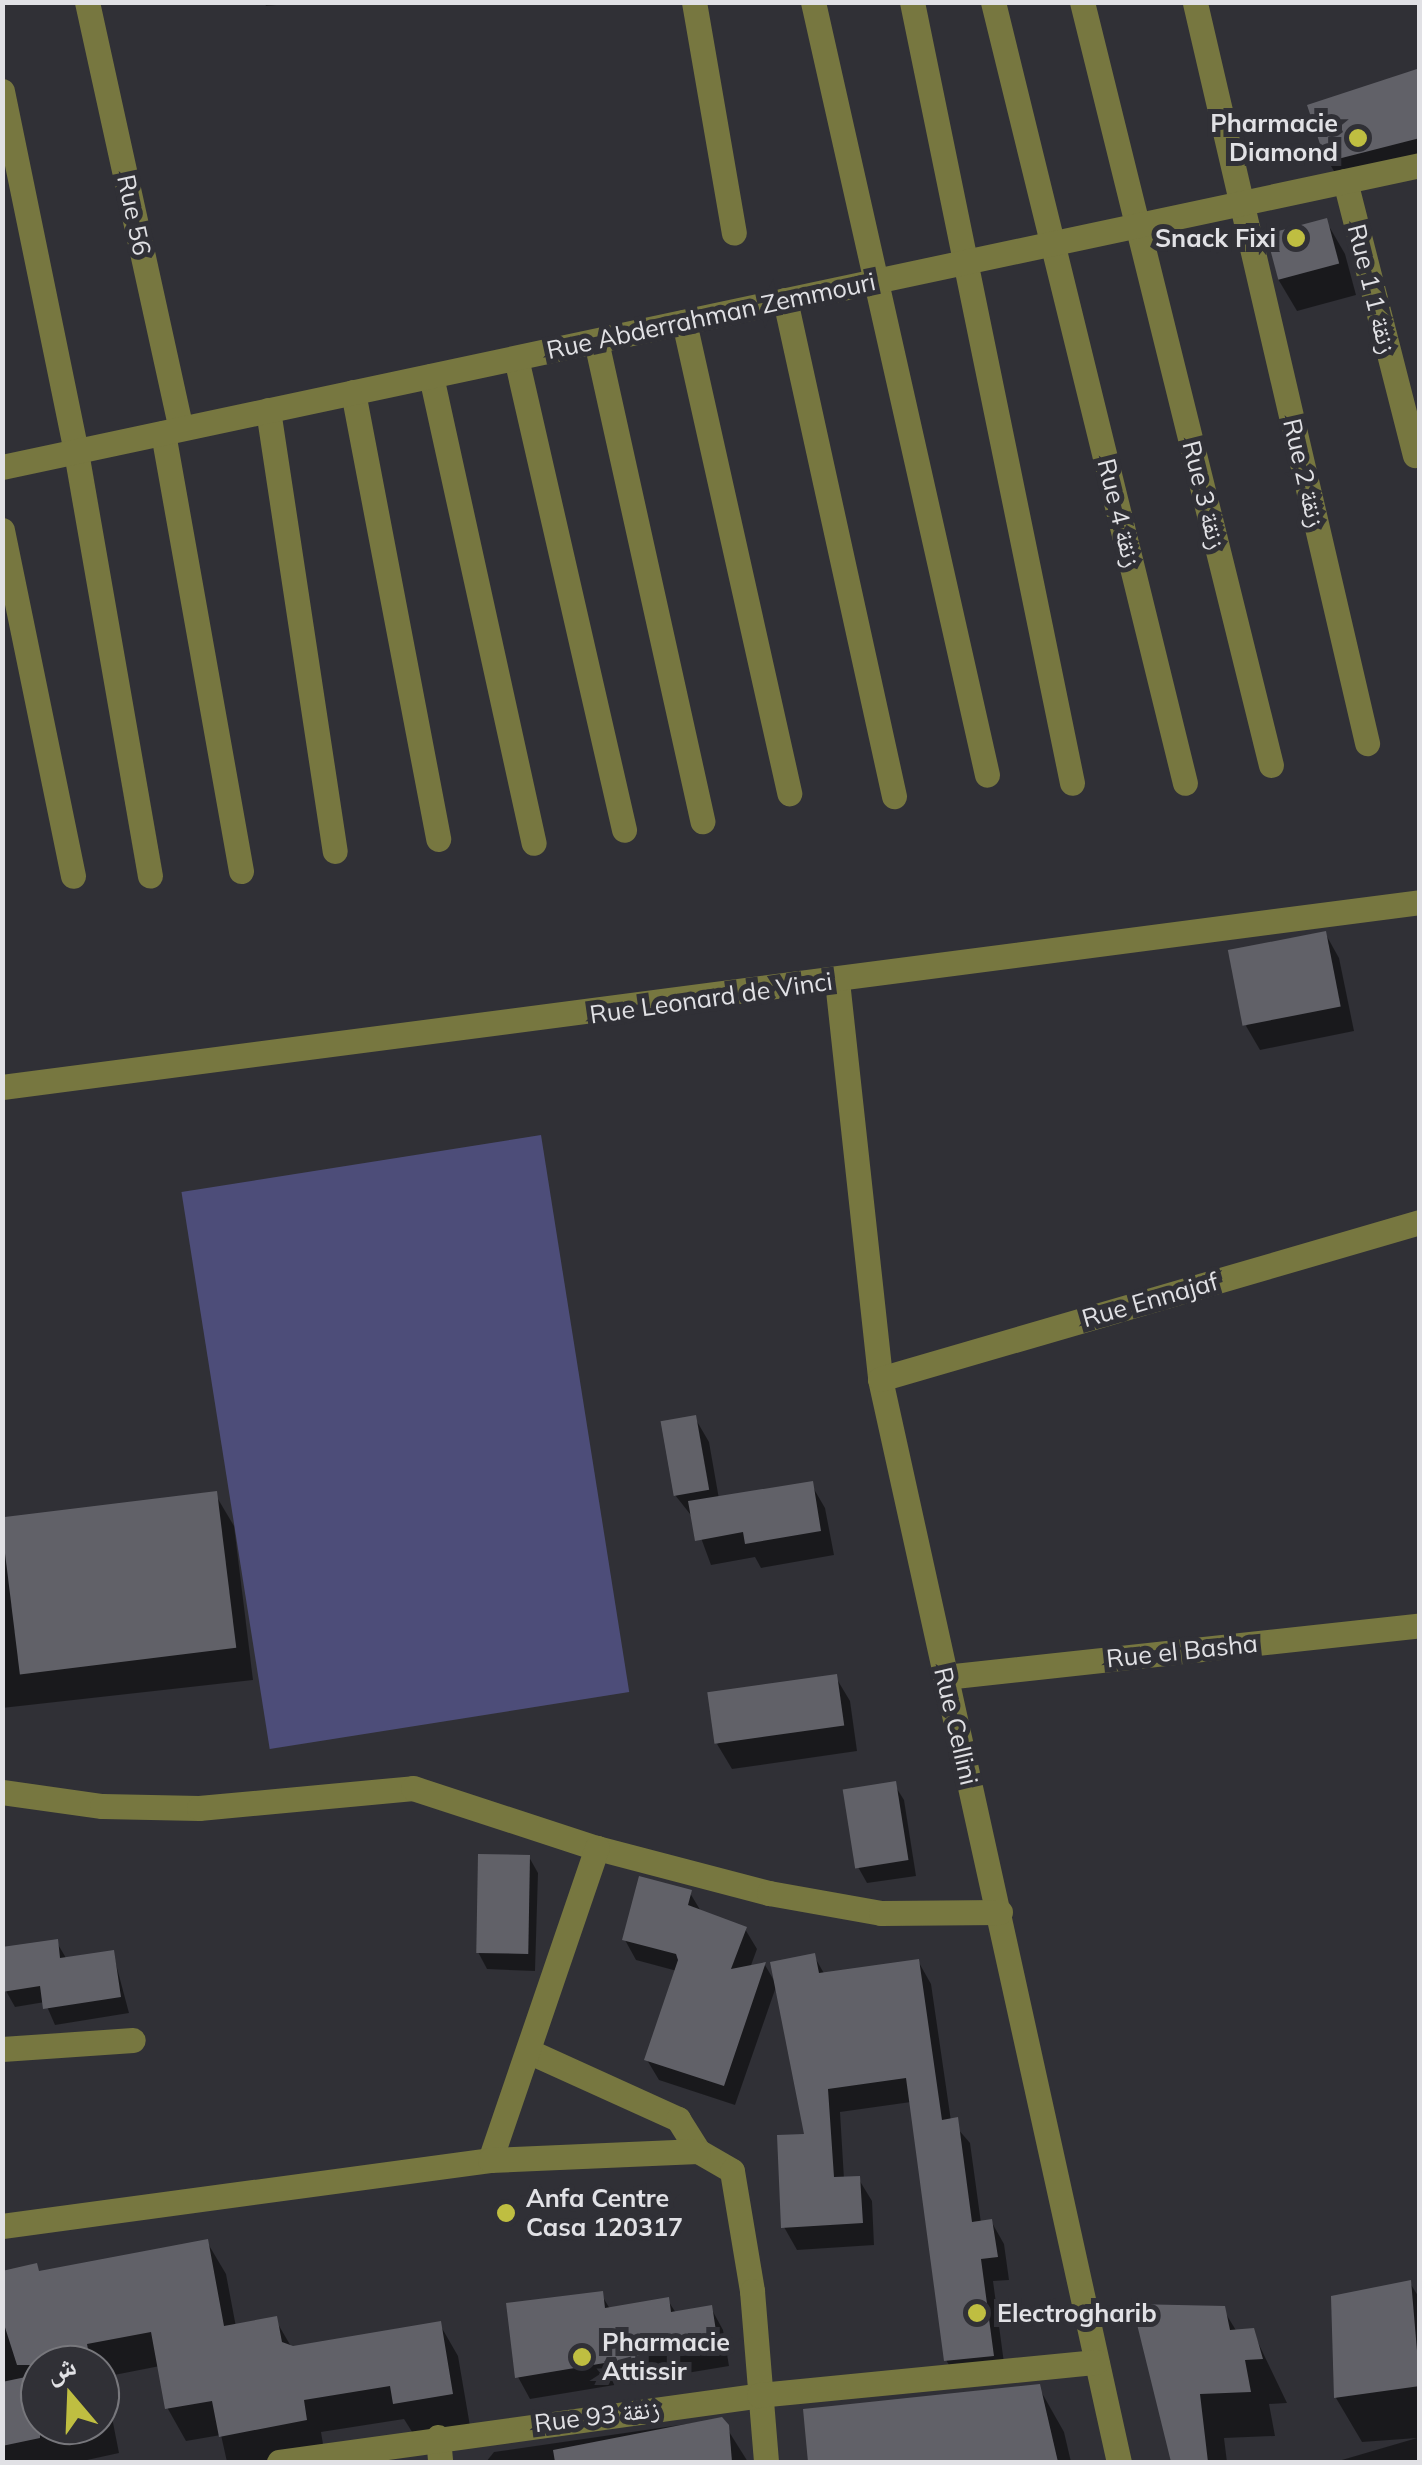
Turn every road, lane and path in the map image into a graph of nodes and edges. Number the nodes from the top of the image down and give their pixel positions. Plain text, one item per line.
1 (87, 2) edge
2 (694, 2) edge
3 (813, 2) edge
4 (912, 2) edge
5 (993, 2) edge
6 (1082, 2) edge
7 (1195, 3) edge
8 (2, 91) edge
9 (1420, 165) edge
10 (1345, 181) junction
11 (1242, 202) junction
12 (1137, 226) junction
13 (734, 233) dead end
14 (1052, 243) junction
15 (963, 262) junction
16 (876, 281) junction
17 (784, 300) junction
18 (684, 322) junction
19 (596, 341) junction
20 (516, 358) junction
21 (431, 376) junction
22 (353, 392) junction
23 (268, 410) junction
24 (172, 431) junction
25 (76, 452) junction
26 (1415, 454) dead end
27 (2, 467) edge
28 (2, 530) edge
29 (1367, 743) dead end
30 (1271, 765) dead end
31 (988, 774) dead end
32 (1072, 783) dead end
33 (1185, 783) dead end
34 (789, 794) dead end
35 (894, 796) dead end
36 (702, 821) dead end
37 (624, 830) dead end
38 (438, 839) dead end
39 (534, 843) dead end
40 (334, 852) dead end
41 (241, 871) dead end
42 (73, 876) dead end
43 (150, 876) dead end
44 (1420, 902) edge
45 (837, 982) junction
46 (2, 1087) edge
47 (1420, 1222) edge
48 (880, 1378) junction
49 (1420, 1625) edge
50 (944, 1677) junction
51 (2, 1792) edge
52 (597, 1848) junction
53 (1000, 1912) junction
54 (133, 2040) dead end
55 (2, 2048) edge
56 (528, 2050) junction
57 (698, 2150) junction
58 (490, 2160) junction
59 (2, 2226) edge
60 (1096, 2362) junction
61 (759, 2395) junction
62 (439, 2450) edge
63 (279, 2462) edge
64 (766, 2462) edge
65 (1119, 2462) edge

1 - 24 street, Rue 56
2 - 13 street
3 - 16 street
4 - 15 street
5 - 14 street, Rue 4 زنقة
6 - 12 street, Rue 3 زنقة
7 - 11 street, Rue 2 زنقة
8 - 25 street
9 - 10 street, Rue Abderrahman Zemmouri
10 - 11 street, Rue Abderrahman Zemmouri
10 - 26 street, Rue 1 زنقة 1
11 - 12 street, Rue Abderrahman Zemmouri
11 - 29 street, Rue 2 زنقة
12 - 14 street, Rue Abderrahman Zemmouri
12 - 30 street, Rue 3 زنقة
14 - 15 street, Rue Abderrahman Zemmouri
14 - 33 street, Rue 4 زنقة
15 - 16 street, Rue Abderrahman Zemmouri
15 - 32 street
16 - 17 street, Rue Abderrahman Zemmouri
16 - 31 street
17 - 18 street, Rue Abderrahman Zemmouri
17 - 35 street
18 - 19 street, Rue Abderrahman Zemmouri
18 - 34 street
19 - 20 street, Rue Abderrahman Zemmouri
19 - 36 street
20 - 21 street, Rue Abderrahman Zemmouri
20 - 37 street
21 - 22 street, Rue Abderrahman Zemmouri
21 - 39 street
22 - 23 street, Rue Abderrahman Zemmouri
22 - 38 street
23 - 24 street, Rue Abderrahman Zemmouri
23 - 40 street
24 - 25 street, Rue Abderrahman Zemmouri
24 - 41 street, Rue 56
25 - 27 street, Rue Abderrahman Zemmouri
25 - 43 street
28 - 42 street
44 - 45 street, Rue Leonard de Vinci
45 - 46 street, Rue Leonard de Vinci
45 - 48 street, Rue Cellini
47 - 48 street, Rue Ennajaf
48 - 50 street, Rue Cellini
49 - 50 street, Rue el Basha
50 - 53 street, Rue Cellini
51 - 52 street
52 - 53 street
52 - 56 street
53 - 60 street, Rue Cellini
54 - 55 street
56 - 57 street
56 - 58 street
57 - 58 street
57 - 61 street
58 - 59 street
60 - 61 street, Rue 93 زنقة
60 - 65 street, Rue Cellini
61 - 62 street, Rue 93 زنقة
61 - 64 street
62 - 63 street, Rue 93 زنقة

